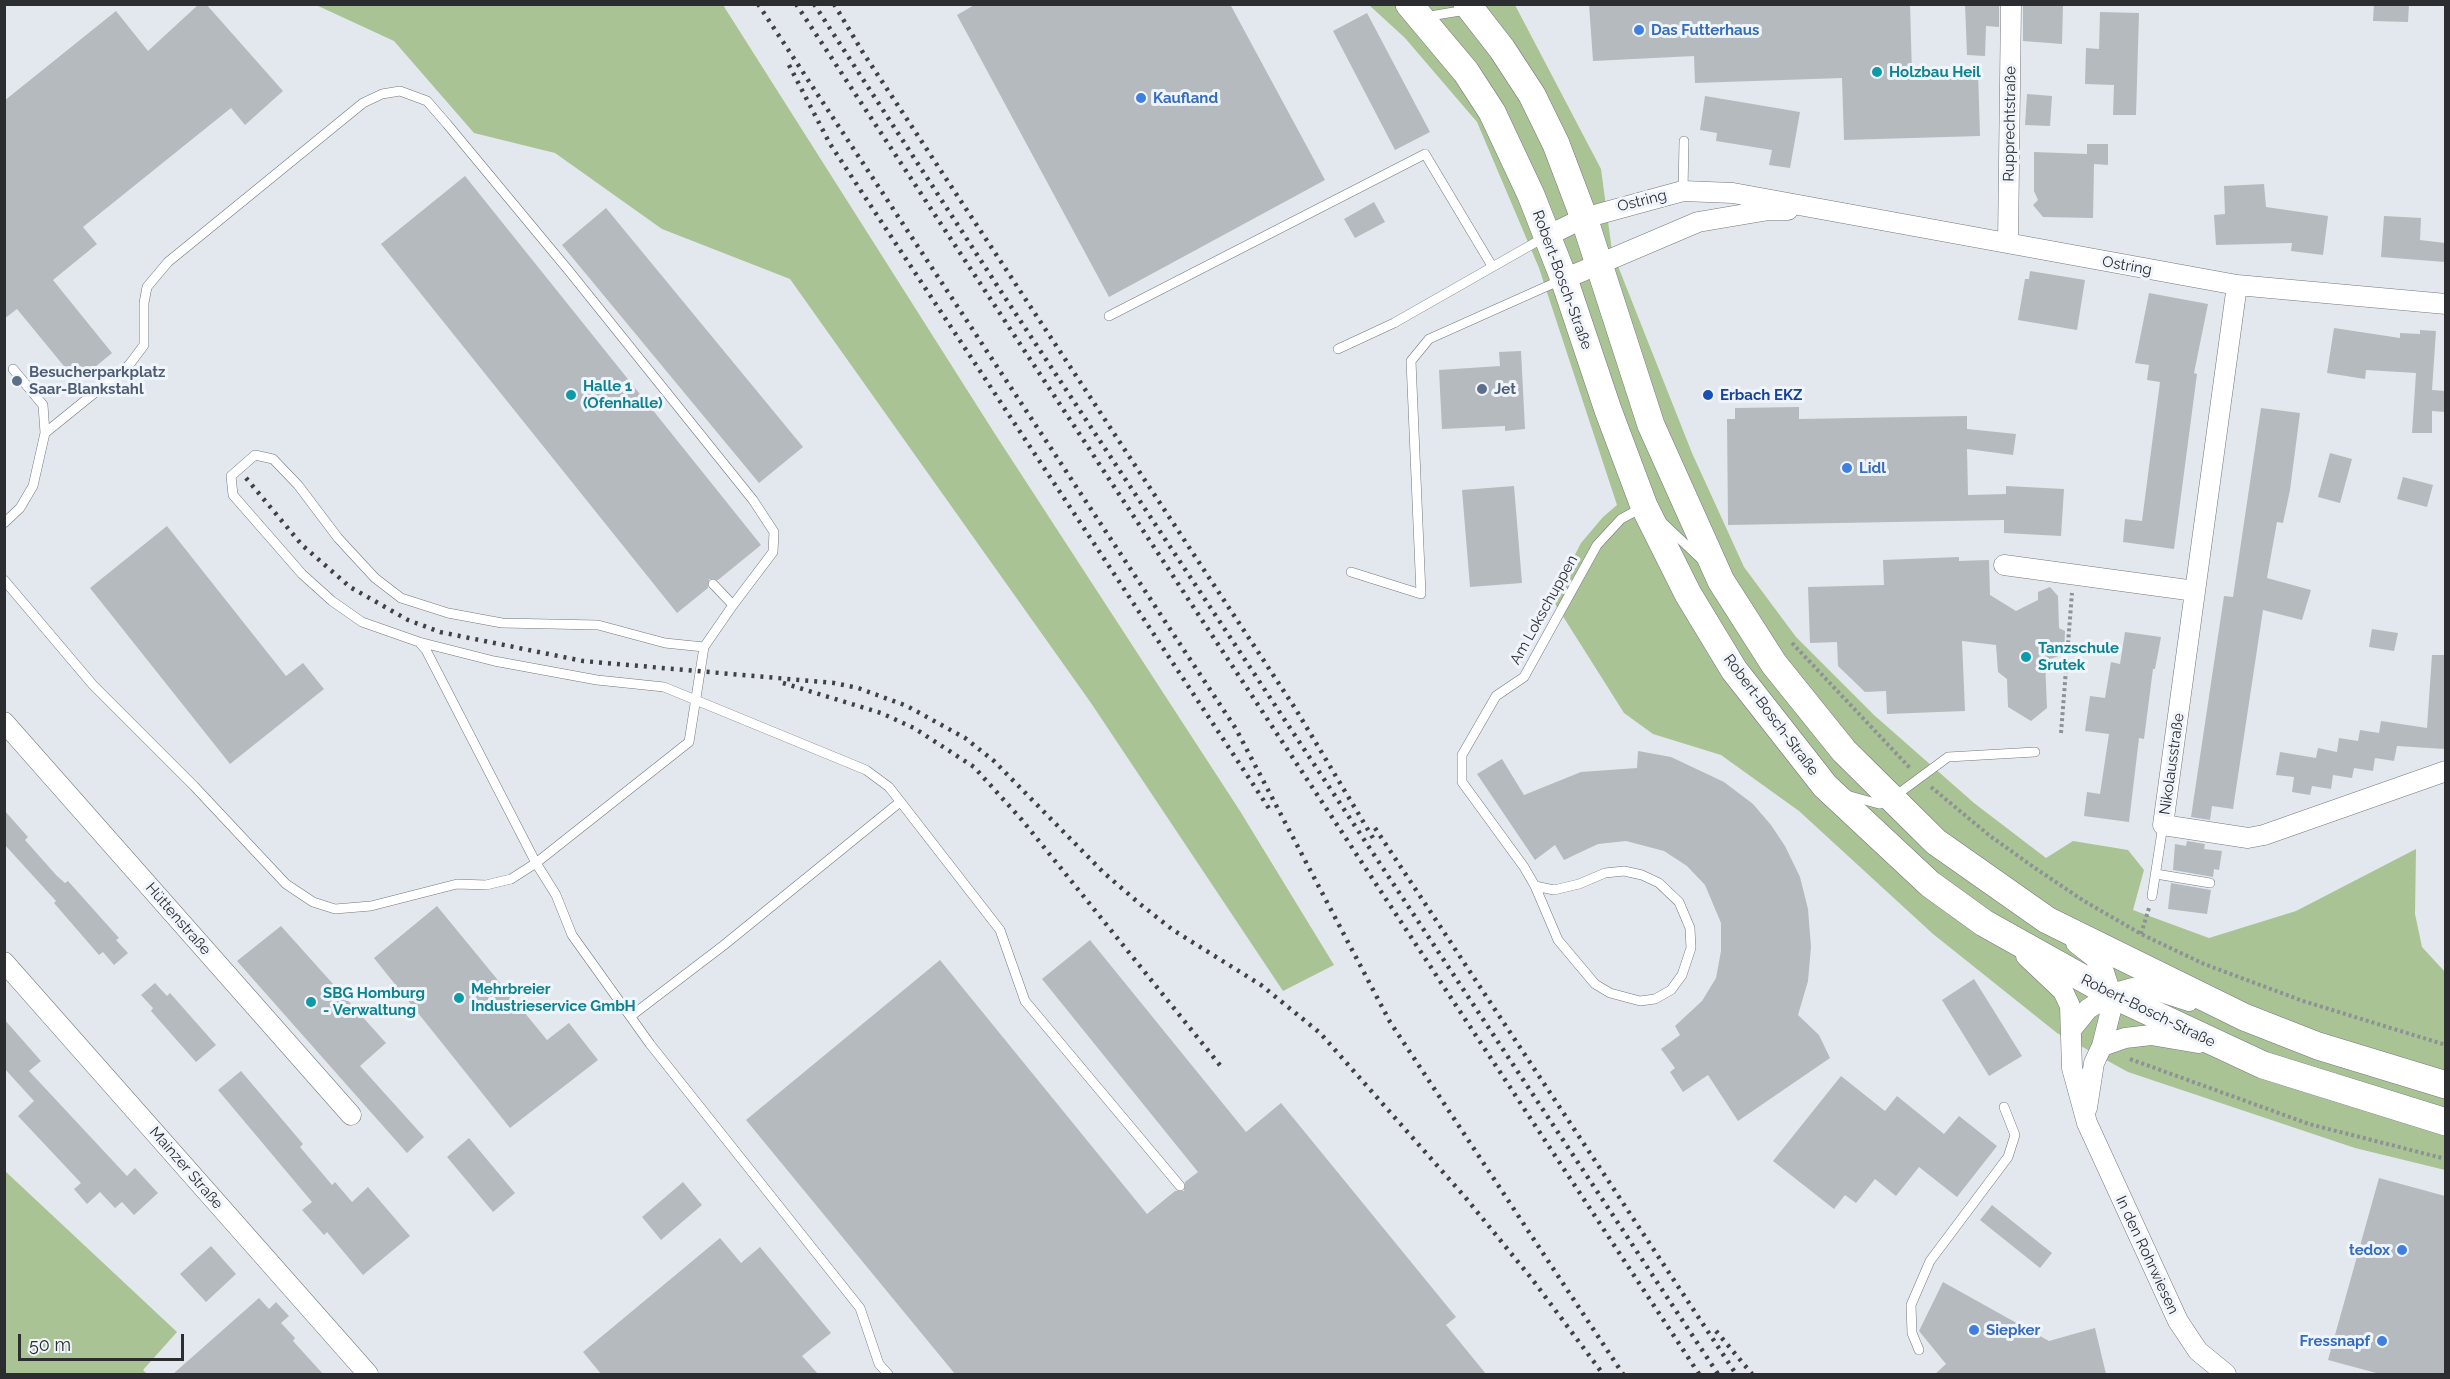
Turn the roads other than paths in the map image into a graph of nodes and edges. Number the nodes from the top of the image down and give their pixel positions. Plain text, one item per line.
1 (2011, 4) edge
2 (1472, 6) edge
3 (1415, 11) edge
4 (1684, 141) dead end
5 (1683, 191) junction
6 (1812, 210) junction
7 (1584, 218) junction
8 (1547, 236) junction
9 (2008, 243) junction
10 (1598, 263) junction
11 (1492, 266) junction
12 (1564, 279) junction
13 (2237, 285) junction
14 (2445, 304) edge
15 (1109, 316) dead end
16 (1338, 349) dead end
17 (14, 369) dead end
18 (45, 433) junction
19 (1644, 506) junction
20 (4, 523) edge
21 (2004, 565) dead end
22 (1351, 572) dead end
23 (4, 580) edge
24 (1722, 581) junction
25 (713, 584) dead end
26 (2195, 591) junction
27 (733, 605) junction
28 (419, 642) junction
29 (704, 647) junction
30 (696, 699) junction
31 (4, 722) edge
32 (2035, 752) dead end
33 (2445, 771) edge
34 (1825, 786) junction
35 (1891, 799) junction
36 (900, 802) junction
37 (2163, 825) junction
38 (536, 863) junction
39 (2156, 874) junction
40 (2210, 883) dead end
41 (1535, 886) junction
42 (2152, 896) road end
43 (2047, 920) junction
44 (1984, 923) junction
45 (4, 962) edge
46 (2111, 994) junction
47 (631, 1016) junction
48 (2244, 1017) junction
49 (2071, 1030) junction
50 (2102, 1046) junction
51 (2244, 1057) junction
52 (2445, 1085) edge
53 (2004, 1107) dead end
54 (351, 1115) dead end
55 (2445, 1122) edge
56 (2087, 1123) junction
57 (1180, 1186) dead end
58 (1919, 1350) dead end
59 (368, 1374) edge
60 (888, 1374) edge
61 (2226, 1374) edge

1 - 9 street, Rupprechtstraße
2 - 3 lane
2 - 7 main road
3 - 8 main road, Robert-Bosch-Straße
4 - 5 lane
5 - 6 street, Ostring
5 - 7 street, Ostring
6 - 9 street, Ostring
6 - 10 street, Ostring
7 - 8 street, Ostring
7 - 10 main road
8 - 11 lane
8 - 12 main road, Robert-Bosch-Straße
9 - 13 street, Ostring
10 - 12 street, Ostring
10 - 24 main road
11 - 15 lane
11 - 16 lane
12 - 19 main road, Robert-Bosch-Straße
12 - 22 lane
13 - 14 street, Ostring
13 - 26 street, Nikolausstraße
17 - 18 lane
18 - 20 lane
18 - 27 lane
19 - 24 lane
19 - 34 main road, Robert-Bosch-Straße
19 - 41 lane, Am Lokschuppen
21 - 26 street
23 - 38 lane
24 - 35 main road
25 - 27 lane
26 - 37 street, Nikolausstraße
27 - 29 lane
28 - 29 lane
28 - 30 lane
28 - 38 lane
29 - 30 lane
30 - 36 lane
30 - 38 lane
31 - 54 street, Hüttenstraße
32 - 35 lane
33 - 37 street, Nikolausstraße
34 - 35 lane
34 - 44 main road, Robert-Bosch-Straße
35 - 43 main road
36 - 47 lane
36 - 57 lane
37 - 39 lane
38 - 47 lane
39 - 40 lane
39 - 42 lane
41 - 41 lane, Am Lokschuppen
43 - 46 street, In den Rohrwiesen
43 - 48 main road
44 - 46 main road, Robert-Bosch-Straße
44 - 49 street, In den Rohrwiesen
45 - 59 street, Mainzer Straße
46 - 48 street
46 - 49 street
46 - 50 street, In den Rohrwiesen
46 - 51 main road, Robert-Bosch-Straße
47 - 60 lane
48 - 52 main road
49 - 56 street, In den Rohrwiesen
50 - 51 street
50 - 56 street, In den Rohrwiesen
51 - 55 main road, Robert-Bosch-Straße
53 - 58 lane
56 - 61 street, In den Rohrwiesen

